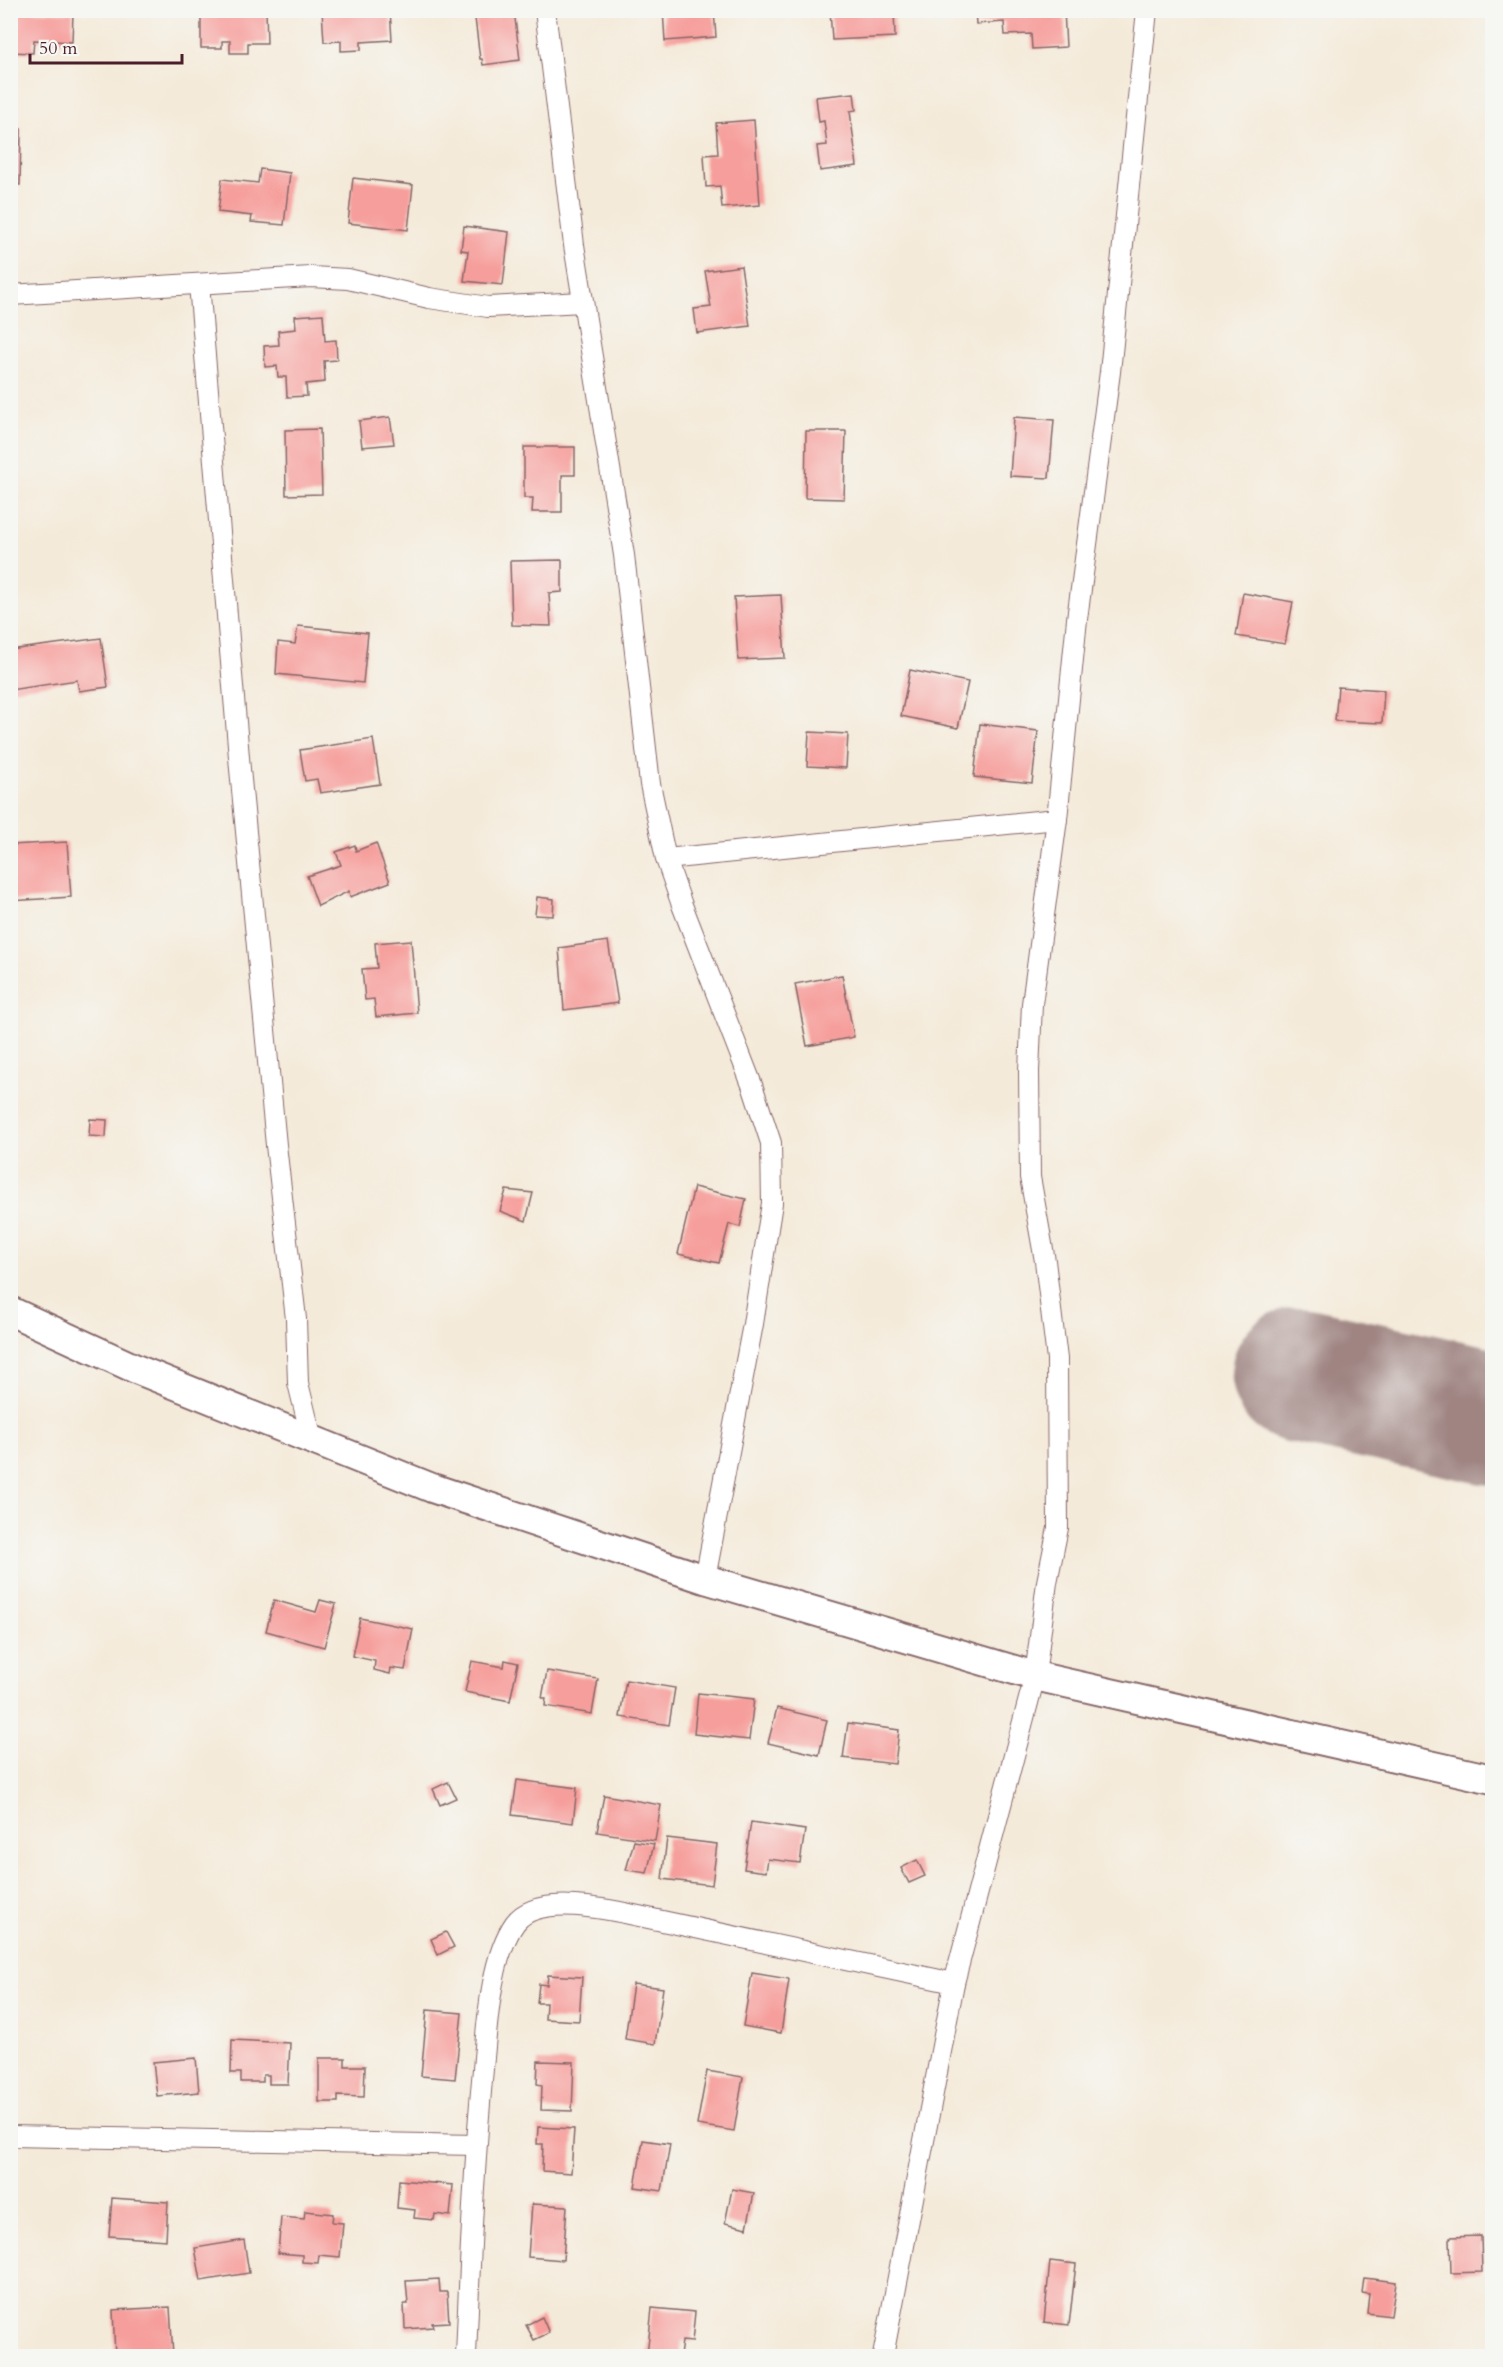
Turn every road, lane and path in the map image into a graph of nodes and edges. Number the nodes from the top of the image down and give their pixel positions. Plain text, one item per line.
1 (545, 10) edge
2 (1147, 10) edge
3 (199, 284) junction
4 (10, 295) edge
5 (583, 302) junction
6 (1058, 819) junction
7 (666, 859) junction
8 (10, 1311) edge
9 (312, 1440) junction
10 (705, 1579) junction
11 (1035, 1676) junction
12 (1492, 1779) edge
13 (954, 1983) junction
14 (10, 2136) edge
15 (476, 2145) junction
16 (466, 2356) edge
17 (883, 2356) edge

1 - 5 street
2 - 6 street
3 - 4 street
3 - 5 street
3 - 9 street
5 - 7 street
6 - 7 street
6 - 11 street
7 - 10 street
8 - 9 main road
9 - 10 main road
10 - 11 main road
11 - 12 main road
11 - 13 street
13 - 15 street
13 - 17 street
14 - 15 street
15 - 16 street

